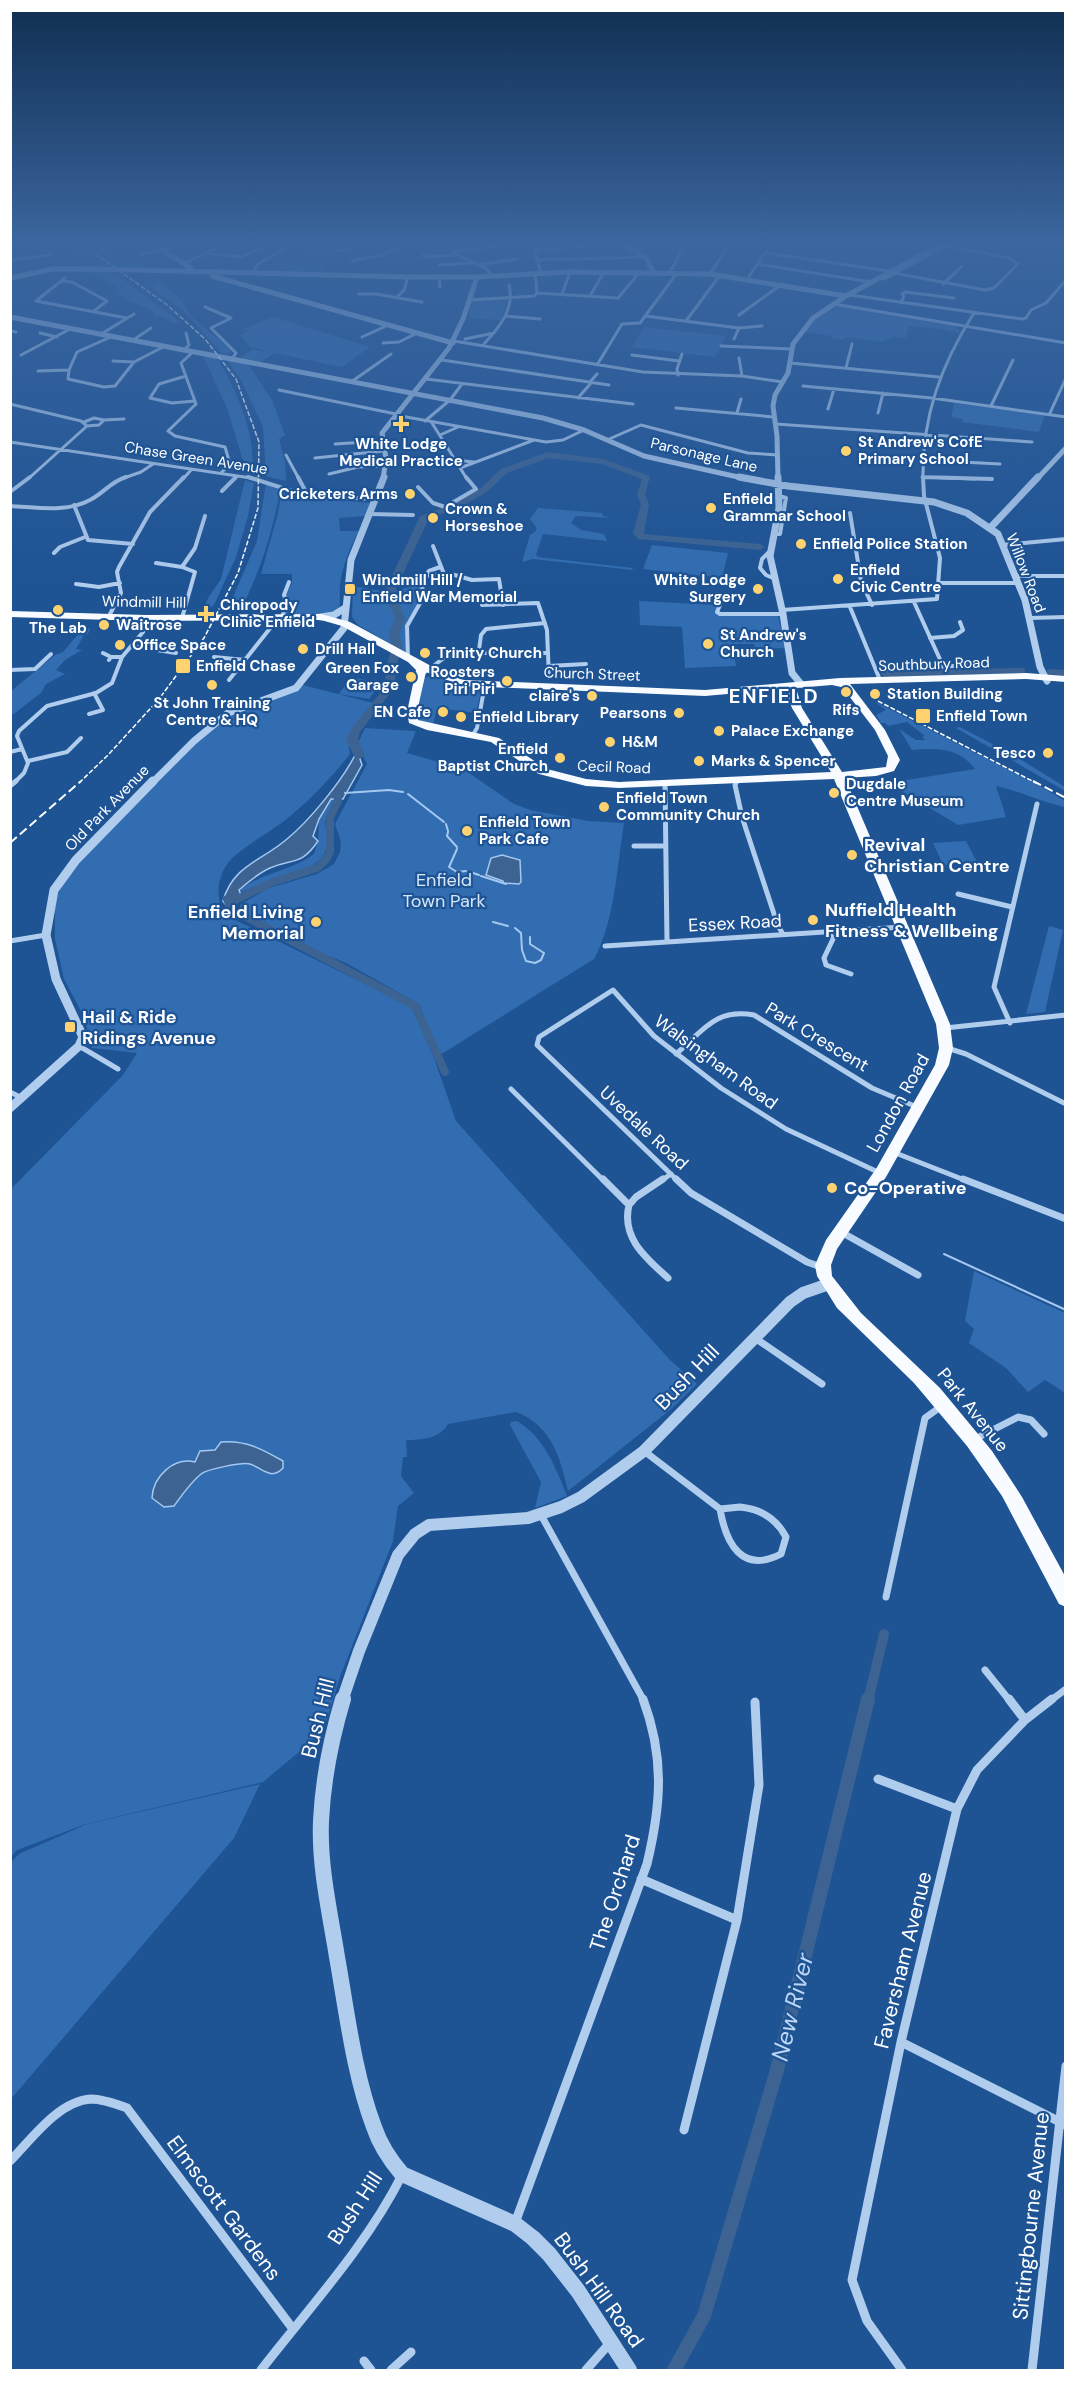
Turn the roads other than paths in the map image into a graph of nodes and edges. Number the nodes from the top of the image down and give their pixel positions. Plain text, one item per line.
1 (75, 356) edge
2 (145, 356) edge
3 (188, 356) edge
4 (216, 356) edge
5 (234, 356) edge
6 (388, 356) edge
7 (444, 356) edge
8 (546, 356) edge
9 (604, 356) edge
10 (641, 356) edge
11 (681, 356) edge
12 (790, 356) edge
13 (849, 356) edge
14 (948, 356) edge
15 (739, 358) dead end
16 (232, 359) junction
17 (442, 360) junction
18 (1013, 360) dead end
19 (113, 361) dead end
20 (679, 361) junction
21 (134, 362) junction
22 (790, 363) junction
23 (597, 365) junction
24 (846, 368) junction
25 (69, 370) junction
26 (38, 371) dead end
27 (597, 374) dead end
28 (678, 375) junction
29 (186, 376) junction
30 (742, 376) junction
31 (939, 377) junction
32 (426, 378) junction
33 (1065, 378) edge
34 (351, 382) junction
35 (783, 382) junction
36 (590, 383) junction
37 (462, 384) junction
38 (609, 386) dead end
39 (803, 386) dead end
40 (419, 387) junction
41 (834, 389) junction
42 (279, 390) dead end
43 (883, 393) junction
44 (412, 394) junction
45 (429, 397) junction
46 (578, 398) junction
47 (932, 398) junction
48 (741, 399) dead end
49 (450, 400) junction
50 (195, 401) junction
51 (10, 404) edge
52 (633, 404) dead end
53 (991, 406) junction
54 (676, 408) dead end
55 (828, 409) dead end
56 (737, 413) junction
57 (878, 413) dead end
58 (1050, 413) junction
59 (395, 414) junction
60 (1065, 417) edge
61 (124, 419) dead end
62 (104, 420) junction
63 (425, 421) junction
64 (775, 421) junction
65 (432, 423) junction
66 (85, 424) junction
67 (458, 427) junction
68 (584, 430) junction
69 (927, 434) junction
70 (440, 435) junction
71 (515, 437) junction
72 (609, 438) junction
73 (535, 440) junction
74 (381, 441) junction
75 (10, 442) edge
76 (1032, 442) dead end
77 (334, 444) dead end
78 (518, 446) junction
79 (1065, 448) edge
80 (62, 450) junction
81 (384, 451) junction
82 (286, 455) dead end
83 (778, 455) junction
84 (315, 458) dead end
85 (455, 460) junction
86 (923, 460) junction
87 (475, 463) junction
88 (153, 464) junction
89 (1000, 464) dead end
90 (386, 466) junction
91 (460, 468) junction
92 (192, 469) junction
93 (221, 473) junction
94 (329, 474) dead end
95 (237, 476) junction
96 (922, 477) junction
97 (992, 479) dead end
98 (10, 483) edge
99 (21, 484) junction
100 (778, 484) junction
101 (418, 487) dead end
102 (222, 491) dead end
103 (10, 492) edge
104 (308, 496) junction
105 (376, 499) junction
106 (926, 504) junction
107 (74, 505) junction
108 (10, 506) edge
109 (850, 513) dead end
110 (370, 514) junction
111 (413, 515) dead end
112 (205, 516) dead end
113 (973, 516) junction
114 (1001, 517) junction
115 (991, 527) junction
116 (85, 537) junction
117 (1065, 539) edge
118 (133, 544) junction
119 (1002, 545) junction
120 (433, 546) dead end
121 (770, 551) junction
122 (54, 554) dead end
123 (156, 563) dead end
124 (183, 567) junction
125 (440, 567) junction
126 (451, 574) dead end
127 (425, 576) junction
128 (1015, 576) junction
129 (1065, 576) edge
130 (773, 578) junction
131 (289, 582) dead end
132 (120, 583) junction
133 (939, 583) junction
134 (76, 584) dead end
135 (1018, 584) junction
136 (722, 600) dead end
137 (914, 602) junction
138 (482, 605) dead end
139 (503, 605) junction
140 (872, 605) junction
141 (850, 607) junction
142 (345, 608) junction
143 (782, 612) junction
144 (10, 614) edge
145 (109, 616) junction
146 (280, 617) junction
147 (321, 617) junction
148 (1065, 617) edge
149 (146, 618) junction
150 (182, 618) junction
151 (1030, 618) junction
152 (960, 622) dead end
153 (544, 623) junction
154 (346, 624) junction
155 (930, 638) junction
156 (131, 646) junction
157 (476, 652) junction
158 (103, 653) dead end
159 (176, 653) dead end
160 (548, 653) junction
161 (51, 654) dead end
162 (122, 657) junction
163 (214, 657) dead end
164 (407, 657) junction
165 (245, 660) junction
166 (586, 664) dead end
167 (973, 665) dead end
168 (548, 666) junction
169 (943, 666) junction
170 (10, 670) edge
171 (429, 672) junction
172 (878, 675) junction
173 (1042, 675) junction
174 (549, 678) dead end
175 (229, 680) dead end
176 (1065, 680) edge
177 (842, 683) junction
178 (485, 684) junction
179 (795, 685) junction
180 (94, 693) junction
181 (89, 714) dead end
182 (474, 734) junction
183 (81, 738) dead end
184 (22, 749) junction
185 (10, 752) edge
186 (28, 761) junction
187 (876, 773) junction
188 (838, 776) junction
189 (738, 780) junction
190 (665, 783) junction
191 (10, 786) edge
192 (844, 789) junction
193 (1037, 804) dead end
194 (634, 846) dead end
195 (665, 846) junction
196 (958, 894) dead end
197 (1012, 907) junction
198 (903, 927) junction
199 (829, 932) junction
200 (783, 934) junction
201 (46, 935) junction
202 (10, 940) edge
203 (667, 942) junction
204 (605, 946) dead end
205 (850, 974) dead end
206 (613, 990) joint
207 (1065, 1015) edge
208 (1010, 1023) junction
209 (944, 1028) junction
210 (79, 1046) junction
211 (947, 1048) junction
212 (676, 1054) junction
213 (118, 1069) dead end
214 (511, 1089) dead end
215 (10, 1092) edge
216 (22, 1098) junction
217 (1065, 1104) edge
218 (917, 1107) junction
219 (10, 1108) edge
220 (892, 1152) junction
221 (880, 1173) junction
222 (671, 1174) junction
223 (629, 1205) junction
224 (1065, 1219) edge
225 (841, 1232) junction
226 (918, 1275) dead end
227 (826, 1276) junction
228 (668, 1278) dead end
229 (755, 1338) junction
230 (822, 1384) dead end
231 (944, 1404) junction
232 (1044, 1434) dead end
233 (973, 1440) junction
234 (644, 1451) junction
235 (720, 1509) junction
236 (541, 1515) junction
237 (886, 1597) dead end
238 (1065, 1598) edge
239 (985, 1670) dead end
240 (1065, 1689) edge
241 (755, 1701) dead end
242 (1025, 1720) junction
243 (878, 1779) dead end
244 (957, 1809) junction
245 (641, 1879) junction
246 (736, 1920) junction
247 (901, 2042) junction
248 (1065, 2066) edge
249 (1062, 2123) edge
250 (684, 2130) dead end
251 (10, 2162) edge
252 (402, 2174) junction
253 (515, 2224) junction
254 (293, 2329) junction
255 (611, 2342) junction
256 (411, 2352) dead end
257 (364, 2361) dead end
258 (261, 2370) edge
259 (371, 2370) edge
260 (391, 2370) edge
261 (586, 2370) edge
262 (629, 2370) edge
263 (902, 2370) edge
264 (1032, 2370) edge

1 - 25 street
2 - 21 street
3 - 29 street
4 - 16 street, Parsonage Lane
5 - 16 street
6 - 34 street
7 - 17 street
8 - 23 street
9 - 23 street
10 - 20 street
11 - 20 street
12 - 22 street
13 - 24 street
14 - 31 street
15 - 30 street
16 - 34 street, Parsonage Lane
17 - 32 street
17 - 36 street
18 - 53 street
19 - 21 street
20 - 28 street
21 - 25 street
22 - 24 street
22 - 35 street
23 - 28 street
24 - 31 street
25 - 26 street
27 - 36 street
28 - 30 street
29 - 50 street
29 - 50 street
30 - 35 street
31 - 47 street
32 - 37 street
32 - 40 street
33 - 58 street
34 - 44 street, Parsonage Lane
35 - 64 street
36 - 38 street
36 - 46 street
37 - 46 street
37 - 49 street
39 - 41 street
40 - 44 street
40 - 45 street
41 - 43 street
41 - 55 street
42 - 59 street
43 - 47 street
43 - 57 street
44 - 45 street, Parsonage Lane
44 - 59 street
45 - 49 street, Parsonage Lane
46 - 52 street
47 - 53 street
47 - 69 street
48 - 56 street
49 - 63 street
49 - 68 street, Parsonage Lane
50 - 93 street
51 - 66 street
53 - 58 street
54 - 56 street
56 - 64 street
58 - 60 street
59 - 63 street
59 - 74 street
61 - 62 street
62 - 66 street
62 - 66 street
63 - 65 street
64 - 69 street
64 - 83 street
65 - 67 street
65 - 70 street
66 - 80 street
67 - 70 street
67 - 71 street
68 - 72 street, Parsonage Lane
68 - 73 street
69 - 76 street
69 - 86 street
70 - 85 street
71 - 73 street
71 - 78 street
72 - 83 street
72 - 100 street, Parsonage Lane
73 - 78 street
74 - 77 street
74 - 81 street
75 - 80 street, Chase Green Avenue
78 - 87 street
79 - 114 street, Willow Road
80 - 88 street, Chase Green Avenue
80 - 99 street
81 - 84 street
81 - 90 street
82 - 104 street
83 - 100 street
85 - 87 street
85 - 91 street
86 - 89 street
86 - 96 street
87 - 91 street
88 - 92 street, Chase Green Avenue
88 - 107 street
90 - 94 street
90 - 105 street
91 - 101 street
92 - 93 street, Chase Green Avenue
92 - 118 street
93 - 95 street, Chase Green Avenue
95 - 102 street
95 - 104 street, Chase Green Avenue
96 - 97 street
96 - 106 street
98 - 99 street
99 - 103 street
100 - 106 street, Parsonage Lane
100 - 121 street
104 - 105 street, Chase Green Avenue
105 - 110 street
106 - 113 street, Parsonage Lane
106 - 133 street
107 - 108 street
107 - 116 street
109 - 140 street
110 - 111 street
110 - 142 street
112 - 124 street
113 - 114 street
113 - 115 street, Parsonage Lane
114 - 115 street, Willow Road
115 - 119 street, Willow Road
116 - 118 street
116 - 122 street
117 - 119 street
118 - 132 street
119 - 128 street, Willow Road
120 - 125 street
121 - 130 street
121 - 130 street
123 - 124 street
124 - 150 street
125 - 127 street
125 - 127 street
126 - 139 street
127 - 164 street
128 - 129 street
128 - 135 street, Willow Road
130 - 143 street
131 - 146 street
132 - 134 street
132 - 145 street
133 - 135 street
133 - 137 street
135 - 151 street, Willow Road
136 - 143 street
137 - 140 street
137 - 155 street
138 - 139 street
139 - 153 street
140 - 141 street
141 - 143 street
141 - 172 street
142 - 147 street
142 - 154 street
143 - 179 street
144 - 145 main road, Windmill Hill
145 - 149 main road, Windmill Hill
146 - 147 main road, Windmill Hill
146 - 150 main road, Windmill Hill
146 - 165 street
147 - 154 main road, Windmill Hill
148 - 151 street
149 - 150 main road, Windmill Hill
149 - 156 street
151 - 173 street, Willow Road
152 - 155 street
153 - 157 street
153 - 160 street
154 - 164 main road, Windmill Hill
154 - 201 street, Old Park Avenue
155 - 169 street
156 - 159 street
156 - 162 street
157 - 160 street
157 - 171 street
158 - 162 street
160 - 168 street
161 - 170 street
162 - 180 street
163 - 165 street
164 - 171 main road
165 - 175 street
166 - 168 street
167 - 169 street
168 - 174 street
169 - 172 street
171 - 178 main road, Church Street
171 - 182 main road, Cecil Road
172 - 173 main road, Southbury Road
172 - 177 main road, Southbury Road
173 - 176 main road, Southbury Road
177 - 179 main road, Southbury Road
177 - 187 main road
178 - 179 main road, Church Street
178 - 182 street
179 - 188 main road, London Road
180 - 181 street
180 - 184 street
182 - 190 main road, Cecil Road
183 - 186 street
184 - 185 street
184 - 186 street
186 - 191 street
187 - 188 main road, Cecil Road
187 - 192 main road
188 - 189 main road, Cecil Road
188 - 192 main road, London Road
189 - 190 main road, Cecil Road
189 - 200 street
190 - 195 street
192 - 198 main road, London Road
193 - 197 street
194 - 195 street
195 - 203 street
196 - 197 street
197 - 208 street
198 - 199 street, Essex Road
198 - 209 main road, London Road
199 - 200 street, Essex Road
199 - 205 street
200 - 203 street, Essex Road
201 - 202 street
201 - 210 street, Old Park Avenue
203 - 204 street, Essex Road
206 - 212 street, Walsingham Road
206 - 222 street, Uvedale Road
207 - 208 street
208 - 209 street
209 - 211 main road, London Road
210 - 213 street
210 - 216 street
211 - 217 street
211 - 218 main road, London Road
212 - 218 street, Park Crescent
212 - 221 street, Walsingham Road
214 - 223 street
215 - 216 street
216 - 219 street
218 - 220 main road, London Road
220 - 221 main road, London Road
220 - 224 street
221 - 225 main road, London Road
222 - 223 street
222 - 227 street, Uvedale Road
223 - 228 street
225 - 226 street
225 - 227 main road, London Road
227 - 229 street, Bush Hill
227 - 231 main road, Park Avenue
229 - 230 street
229 - 234 street, Bush Hill
231 - 233 main road, Park Avenue
231 - 237 street
232 - 233 street
233 - 238 main road, Park Avenue
234 - 235 street
234 - 236 street, Bush Hill
235 - 235 street
236 - 245 street, The Orchard
236 - 252 street, Bush Hill
239 - 242 street
240 - 242 street, Faversham Avenue
241 - 246 street
242 - 244 street, Faversham Avenue
243 - 244 street
244 - 247 street, Faversham Avenue
245 - 246 street
245 - 253 street, The Orchard
246 - 250 street
247 - 249 street
247 - 263 street, Faversham Avenue
248 - 249 street, Sittingbourne Avenue
249 - 264 street, Sittingbourne Avenue
251 - 254 street, Elmscott Gardens
252 - 253 street, Bush Hill Road
252 - 254 street, Bush Hill
253 - 255 street, Bush Hill Road
254 - 258 street, Bush Hill
255 - 261 street
255 - 262 street, Bush Hill Road
256 - 260 street
257 - 259 street

